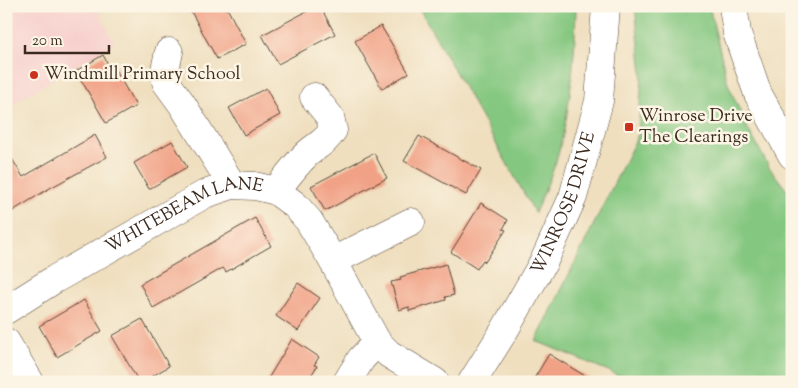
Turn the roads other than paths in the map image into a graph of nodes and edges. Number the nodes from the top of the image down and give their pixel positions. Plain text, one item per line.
1 (606, 6) edge
2 (733, 6) edge
3 (169, 52) dead end
4 (314, 96) dead end
5 (792, 154) edge
6 (232, 185) junction
7 (276, 191) junction
8 (411, 222) dead end
9 (333, 260) junction
10 (6, 310) edge
11 (6, 342) edge
12 (377, 342) junction
13 (30, 382) edge
14 (347, 382) edge
15 (435, 382) edge
16 (472, 382) edge

1 - 16 street, WINROSE DRIVE
2 - 5 street
3 - 6 street
4 - 7 street
6 - 7 street, WHITEBEAM LANE
6 - 10 street, WHITEBEAM LANE
7 - 9 street, WHITEBEAM LANE
8 - 9 street
9 - 12 street, WHITEBEAM LANE
11 - 13 street
12 - 14 street
12 - 15 street, WHITEBEAM LANE

